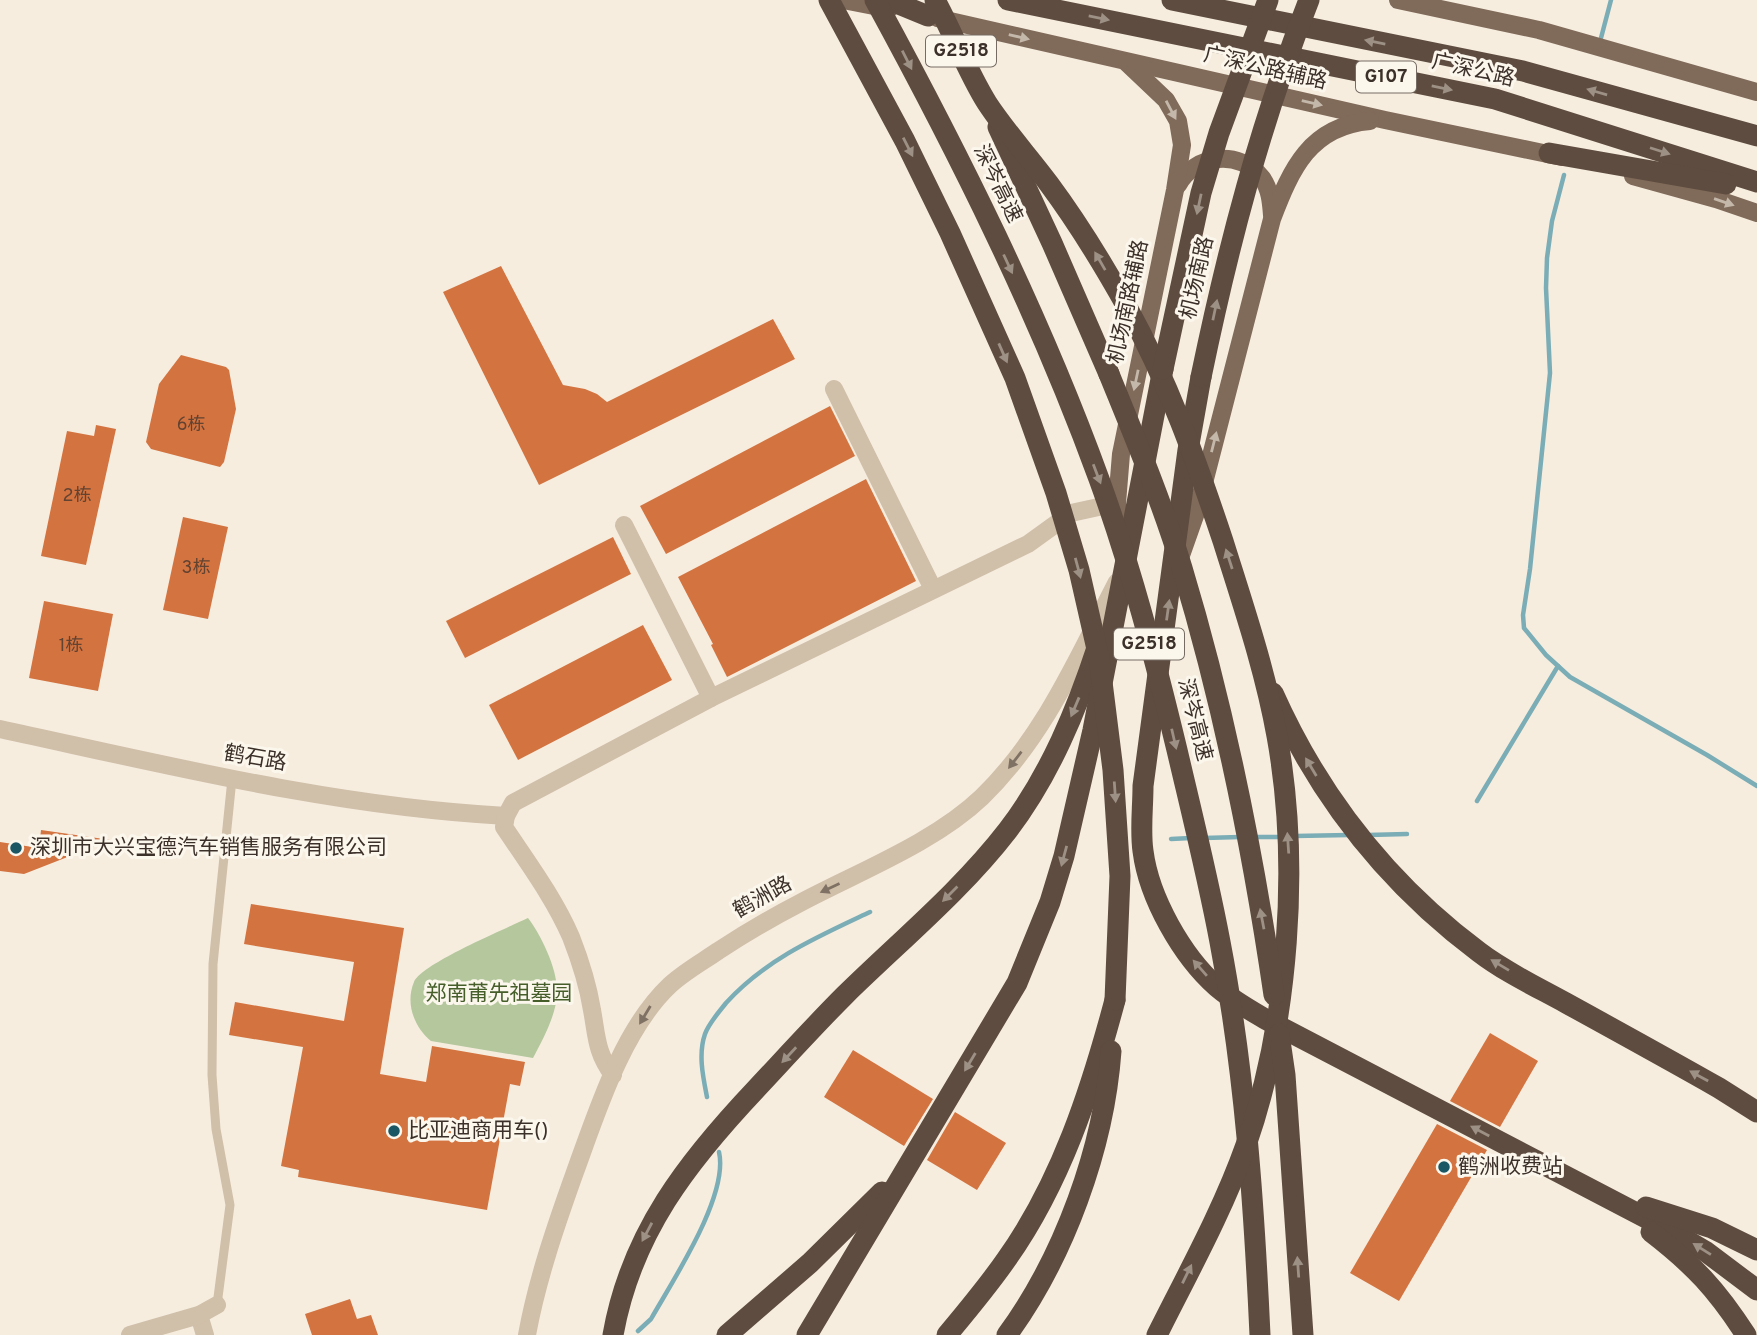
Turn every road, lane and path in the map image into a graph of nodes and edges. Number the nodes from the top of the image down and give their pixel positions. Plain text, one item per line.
1 (829, 0) edge
2 (843, 0) edge
3 (875, 0) edge
4 (889, 0) edge
5 (1008, 0) edge
6 (1172, 0) edge
7 (1268, 0) edge
8 (1309, 0) edge
9 (1398, 0) edge
10 (1425, 3) edge
11 (932, 8) edge
12 (1125, 61) junction
13 (1757, 92) edge
14 (987, 103) junction
15 (1385, 120) junction
16 (1757, 136) edge
17 (1549, 153) junction
18 (1757, 182) edge
19 (1757, 189) edge
20 (1175, 190) junction
21 (1757, 213) edge
22 (1272, 219) junction
23 (834, 389) dead end
24 (1117, 503) junction
25 (624, 525) dead end
26 (1122, 573) junction
27 (1173, 577) junction
28 (933, 589) junction
29 (1264, 671) junction
30 (711, 698) junction
31 (0, 729) edge
32 (232, 779) junction
33 (506, 816) junction
34 (1115, 1000) junction
35 (613, 1075) junction
36 (1757, 1112) edge
37 (914, 1156) junction
38 (1598, 1192) junction
39 (1757, 1250) edge
40 (1757, 1290) edge
41 (217, 1306) joint
42 (199, 1315) junction
43 (130, 1335) edge
44 (205, 1335) edge
45 (527, 1335) edge
46 (613, 1335) edge
47 (727, 1335) edge
48 (807, 1335) edge
49 (947, 1335) edge
50 (1007, 1335) edge
51 (1157, 1335) edge
52 (1260, 1335) edge
53 (1303, 1335) edge
54 (1746, 1335) edge

1 -> 34 highway, bridge
2 - 11 main road, 广深公路辅路
3 -> 52 highway, 深岑高速 / G2518, bridge
4 - 11 highway
5 -> 18 highway, 广深公路 / G107
16 -> 6 highway, 广深公路 / G107
7 -> 26 highway, 机场南路, bridge
27 -> 8 highway, 机场南路, bridge
9 - 10 main road
10 - 13 main road
11 -> 12 main road, 广深公路辅路
11 - 14 highway, 深岑高速 / G2518, bridge
12 -> 15 main road, 广深公路辅路
12 -> 20 main road, 机场南路辅路
29 -> 14 highway, bridge
53 -> 14 highway, 深岑高速 / G2518, bridge
15 - 17 main road, 广深公路辅路
15 - 22 main road
17 - 19 highway
17 -> 21 main road, 广深公路辅路
20 - 22 main road
20 -> 24 main road, 机场南路辅路
27 -> 22 main road
23 - 28 street
24 - 26 main road, 机场南路辅路
24 - 28 street
25 - 30 street
26 -> 35 street, 鹤洲路
26 -> 37 highway
26 -> 46 highway
38 -> 27 highway, 机场南路
28 - 30 street
36 -> 29 highway, bridge
51 -> 29 highway, bridge
30 - 33 street
31 - 32 street, 鹤石路
32 - 33 street, 鹤石路
32 - 41 lane
33 - 35 street
34 - 49 highway
34 - 50 highway
35 - 45 street, 鹤洲路
37 - 47 highway
37 - 48 highway
38 - 39 highway
40 -> 38 highway
38 - 54 highway
41 - 42 street
42 - 43 street
42 - 44 street

